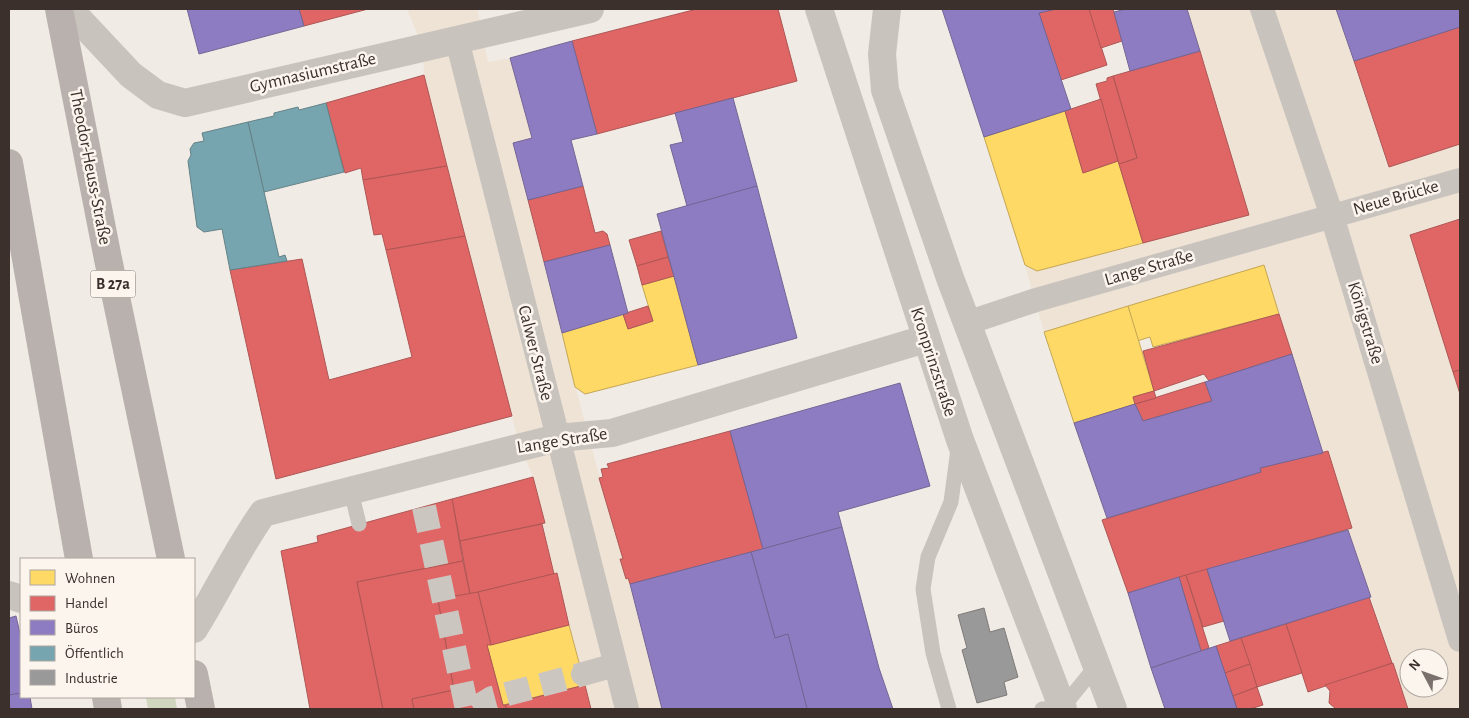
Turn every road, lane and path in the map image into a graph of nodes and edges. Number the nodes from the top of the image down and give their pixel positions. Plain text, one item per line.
1 (59, 9) edge
2 (69, 9) edge
3 (590, 9) edge
4 (819, 9) edge
5 (887, 9) edge
6 (1262, 9) edge
7 (457, 40) junction
8 (9, 162) edge
9 (1460, 180) edge
10 (1332, 216) junction
11 (950, 278) junction
12 (967, 323) junction
13 (925, 339) junction
14 (557, 438) junction
15 (960, 440) junction
16 (351, 491) junction
17 (360, 524) dead end
18 (79, 558) edge
19 (171, 558) edge
20 (195, 626) edge
21 (1460, 640) edge
22 (615, 665) junction
23 (1097, 665) junction
24 (583, 674) tunnel mouth
25 (195, 679) edge
26 (201, 709) edge
27 (626, 709) edge
28 (948, 709) edge
29 (1056, 709) edge
30 (1113, 709) edge

1 - 19 main road, Theodor-Heuss-Straße / B 27a
2 - 7 street, Gymnasiumstraße
3 - 7 street, Gymnasiumstraße
4 - 13 street, Kronprinzstraße
5 - 11 street
6 - 10 street, Königstraße
7 - 14 street, Calwer Straße
8 - 18 main road
9 - 10 street, Neue Brücke
10 - 12 street, Lange Straße
10 - 21 street, Königstraße
11 - 12 street
11 - 13 street
12 - 23 street
13 - 14 street, Lange Straße
13 - 15 street, Kronprinzstraße
14 - 16 street, Lange Straße
14 - 22 street, Calwer Straße
15 - 28 lane
15 - 29 street, Kronprinzstraße
16 - 17 lane
16 - 20 street, Lange Straße
22 - 24 street
22 - 27 street, Calwer Straße
23 - 29 lane
23 - 30 street
25 - 26 main road

